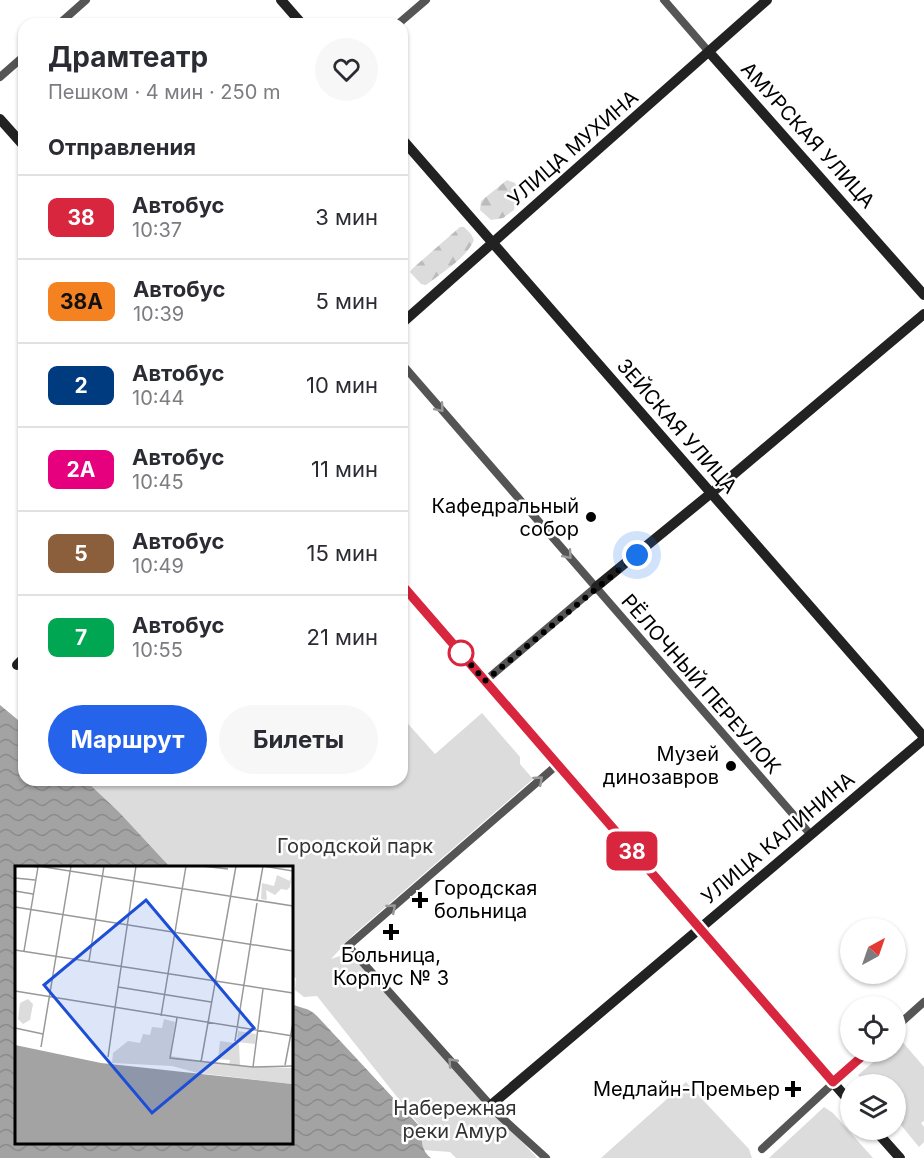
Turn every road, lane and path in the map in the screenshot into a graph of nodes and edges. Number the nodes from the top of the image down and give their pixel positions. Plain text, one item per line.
1 (86, 0) edge
2 (281, 0) edge
3 (426, 0) edge
4 (664, 0) edge
5 (767, 0) edge
6 (66, 18) edge
7 (297, 18) edge
8 (405, 18) edge
9 (709, 52) junction
10 (18, 61) edge
11 (0, 77) edge
12 (0, 119) edge
13 (18, 139) edge
14 (408, 146) edge
15 (493, 243) junction
16 (924, 295) edge
17 (924, 314) edge
18 (408, 318) edge
19 (408, 371) edge
20 (710, 493) junction
21 (596, 587) junction
22 (408, 592) edge
23 (485, 681) junction
24 (924, 738) edge
25 (557, 765) junction
26 (811, 835) junction
27 (700, 927) junction
28 (924, 1002) edge
29 (906, 1017) edge
30 (856, 1062) edge
31 (833, 1082) junction
32 (840, 1090) edge
33 (491, 1105) junction
34 (884, 1140) edge
35 (762, 1149) dead end
36 (546, 1158) edge
37 (900, 1158) edge

1 - 6 street
2 - 7 main road
3 - 8 street
4 - 9 street, АМУРСКАЯ УЛИЦА
5 - 9 main road, УЛИЦА МУХИНА
9 - 15 main road, УЛИЦА МУХИНА
9 - 16 main road, АМУРСКАЯ УЛИЦА
10 - 11 street
12 - 13 main road
14 - 15 main road, ЗЕЙСКАЯ УЛИЦА
15 - 18 main road, УЛИЦА МУХИНА
15 - 20 main road, ЗЕЙСКАЯ УЛИЦА
17 - 20 main road
19 -> 21 street, РЁЛОЧНЫЙ ПЕРЕУЛОК
20 - 21 main road
20 - 24 main road, ЗЕЙСКАЯ УЛИЦА
21 - 23 street
21 - 26 street, РЁЛОЧНЫЙ ПЕРЕУЛОК
22 - 23 main road
23 - 25 main road
24 - 26 main road, УЛИЦА КАЛИНИНА
25 - 27 main road
33 -> 25 street
26 - 27 main road, УЛИЦА КАЛИНИНА
27 - 31 main road
27 - 33 main road, УЛИЦА КАЛИНИНА
28 - 29 street
30 - 31 street
31 - 32 main road
31 - 35 street
33 - 36 street
34 - 37 main road

